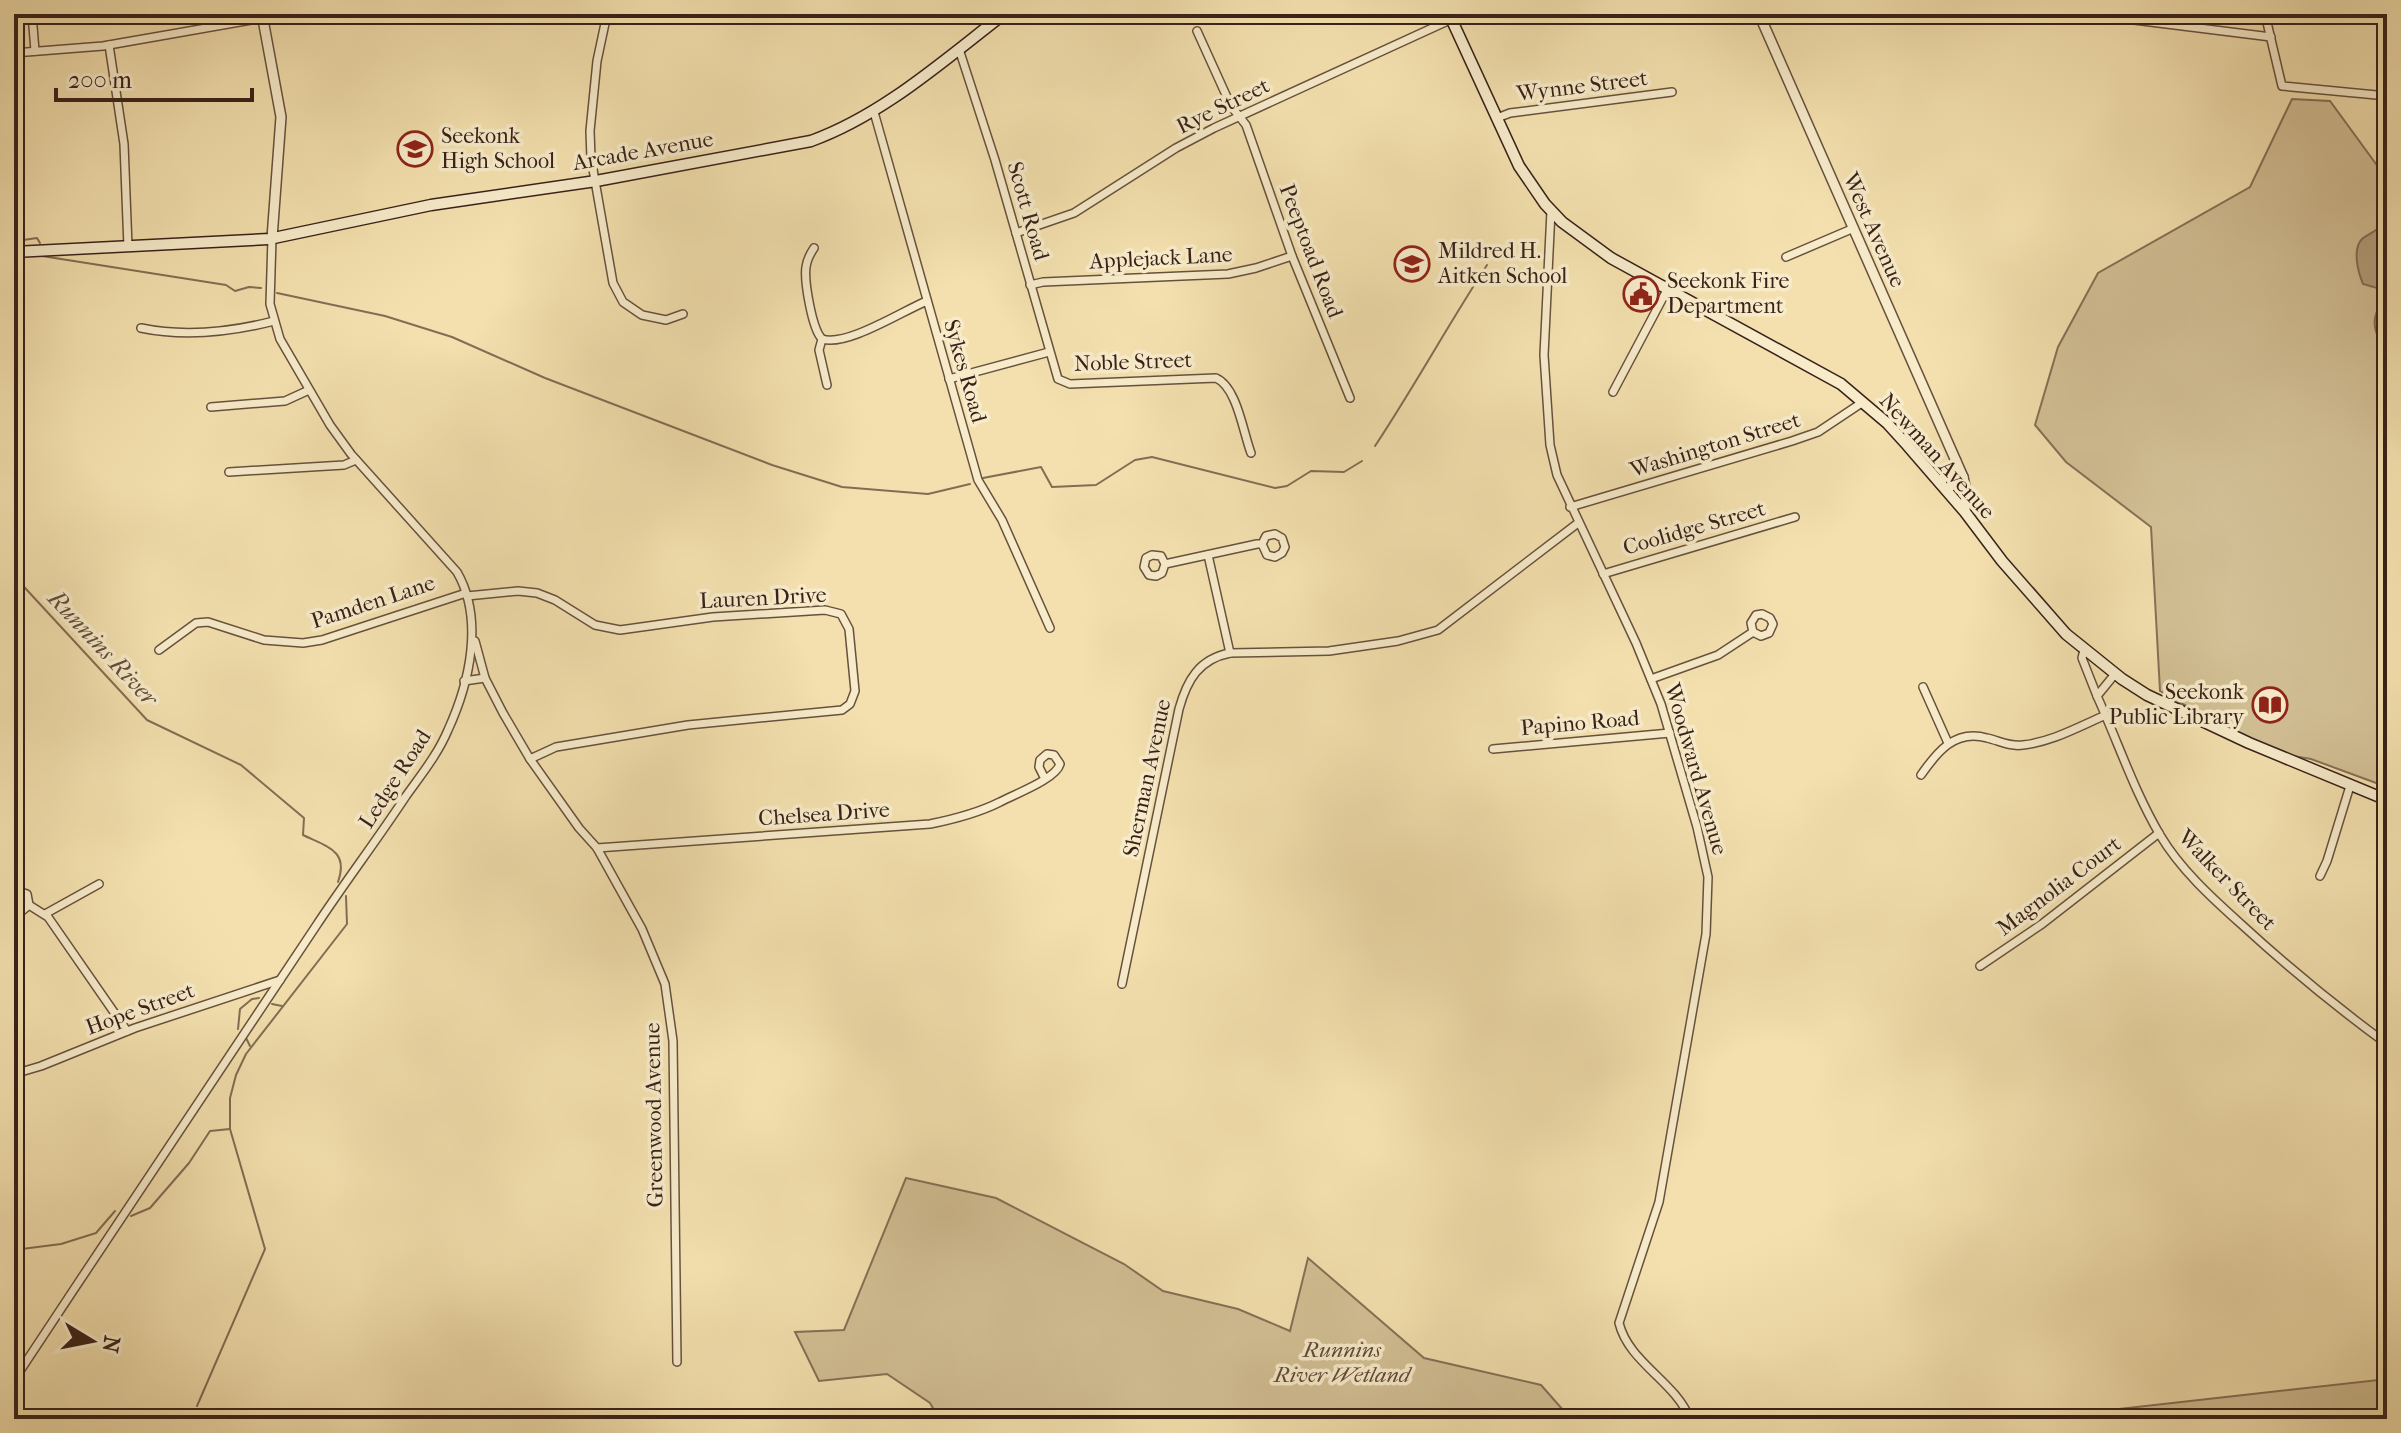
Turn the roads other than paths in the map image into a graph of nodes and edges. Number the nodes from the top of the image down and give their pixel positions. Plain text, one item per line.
1 (32, 14) edge
2 (607, 14) edge
3 (1004, 14) edge
4 (1759, 14) edge
5 (2086, 14) edge
6 (2265, 14) edge
7 (2107, 15) edge
8 (262, 16) edge
9 (1450, 17) edge
10 (1197, 31) dead end
11 (2271, 37) junction
12 (109, 45) junction
13 (959, 49) junction
14 (35, 51) junction
15 (14, 53) edge
16 (1672, 92) dead end
17 (2387, 96) edge
18 (874, 112) junction
19 (1239, 116) junction
20 (1497, 118) junction
21 (596, 181) junction
22 (1551, 211) junction
23 (1854, 228) junction
24 (1016, 233) junction
25 (272, 238) junction
26 (128, 247) junction
27 (814, 248) dead end
28 (14, 252) edge
29 (1292, 256) junction
30 (1786, 257) dead end
31 (1030, 285) junction
32 (1667, 290) junction
33 (927, 301) junction
34 (683, 314) dead end
35 (274, 321) junction
36 (141, 328) dead end
37 (822, 339) junction
38 (1049, 352) junction
39 (949, 379) junction
40 (1062, 382) joint
41 (827, 385) dead end
42 (309, 390) junction
43 (1613, 392) dead end
44 (1350, 398) dead end
45 (1863, 402) junction
46 (211, 407) dead end
47 (1251, 453) dead end
48 (356, 460) junction
49 (1956, 461) junction
50 (229, 472) dead end
51 (1963, 477) junction
52 (1943, 486) junction
53 (1570, 507) junction
54 (1965, 512) junction
55 (1795, 517) dead end
56 (1578, 523) junction
57 (1262, 544) dead end
58 (1208, 555) junction
59 (1165, 564) dead end
60 (1603, 574) junction
61 (467, 594) junction
62 (1050, 628) dead end
63 (472, 632) junction
64 (1753, 632) dead end
65 (159, 650) dead end
66 (2084, 650) junction
67 (1230, 653) junction
68 (2115, 674) junction
69 (485, 678) junction
70 (1651, 679) junction
71 (464, 681) junction
72 (1923, 687) dead end
73 (2097, 696) junction
74 (2106, 715) junction
75 (1670, 733) junction
76 (1948, 743) junction
77 (1493, 749) dead end
78 (530, 759) junction
79 (1921, 775) dead end
80 (1045, 779) dead end
81 (2350, 786) junction
82 (2387, 800) edge
83 (2159, 833) junction
84 (597, 848) junction
85 (2320, 876) dead end
86 (99, 884) dead end
87 (14, 894) edge
88 (29, 905) junction
89 (16, 910) edge
90 (45, 914) junction
91 (1980, 966) dead end
92 (280, 980) junction
93 (1122, 984) dead end
94 (127, 1031) junction
95 (2387, 1044) edge
96 (14, 1074) edge
97 (677, 1362) dead end
98 (14, 1380) edge
99 (171, 1419) edge
100 (215, 1419) edge
101 (1690, 1419) edge

1 - 14 street
2 - 21 street
3 - 13 main road, Arcade Avenue
4 - 23 street, West Avenue
5 - 7 street
6 - 11 street
7 - 11 street
8 - 12 street
8 - 25 street, Ledge Road
9 - 19 street, Rye Street
9 - 20 main road, Newman Avenue
10 - 19 street, Peeptoad Road
11 - 17 street
12 - 14 street
12 - 26 street
13 - 18 main road, Arcade Avenue
13 - 24 street, Scott Road
14 - 15 street
16 - 20 street, Wynne Street
18 - 21 main road, Arcade Avenue
18 - 33 street, Sykes Road
19 - 24 street, Rye Street
19 - 29 street, Peeptoad Road
20 - 22 main road, Newman Avenue
21 - 25 main road, Arcade Avenue
21 - 34 street
22 - 32 main road, Newman Avenue
22 - 53 street, Woodward Avenue
23 - 30 street
23 - 49 street, West Avenue
24 - 31 street, Scott Road
25 - 26 main road, Arcade Avenue
25 - 35 street, Ledge Road
26 - 28 main road, Arcade Avenue
27 - 37 street
29 - 31 street, Applejack Lane
29 - 44 street, Peeptoad Road
31 - 38 street, Scott Road
32 - 43 street
32 - 45 main road, Newman Avenue
33 - 37 street
33 - 39 street, Sykes Road
35 - 36 street
35 - 42 street, Ledge Road
37 - 41 street
38 - 39 street
38 - 40 street, Scott Road
39 - 62 street, Sykes Road
40 - 47 street, Noble Street
42 - 46 street
42 - 48 street, Ledge Road
45 - 52 main road, Newman Avenue
45 - 53 street, Washington Street
48 - 50 street
48 - 61 street, Ledge Road
49 - 51 street, West Avenue
49 - 52 street
51 - 52 street
51 - 54 street, West Avenue
52 - 54 main road, Newman Avenue
53 - 56 street, Woodward Avenue
54 - 66 main road, Newman Avenue
55 - 60 street, Coolidge Street
56 - 60 street, Woodward Avenue
56 - 67 street, Sherman Avenue
57 - 58 street
58 - 59 street
58 - 67 street
60 - 70 street, Woodward Avenue
61 - 63 street, Ledge Road
61 - 65 street, Pamden Lane
61 - 78 street, Lauren Drive
63 - 69 street, Greenwood Avenue
63 - 71 street, Ledge Road
64 - 70 street
66 - 68 main road, Newman Avenue
66 - 73 street, Walker Street
67 - 93 street, Sherman Avenue
68 - 73 street
68 - 81 main road, Newman Avenue
69 - 71 street
69 - 78 street, Greenwood Avenue
70 - 75 street, Woodward Avenue
71 - 92 street, Ledge Road
72 - 76 street
73 - 74 street, Walker Street
74 - 76 street
74 - 83 street, Walker Street
75 - 77 street, Papino Road
75 - 101 street, Woodward Avenue
76 - 79 street
78 - 84 street, Greenwood Avenue
80 - 84 street, Chelsea Drive
81 - 82 main road, Newman Avenue
81 - 85 street
83 - 91 street, Magnolia Court
83 - 95 street, Walker Street
84 - 97 street, Greenwood Avenue
86 - 90 street
87 - 88 street
88 - 89 street
88 - 90 street
90 - 94 street
92 - 94 street, Hope Street
92 - 98 street, Ledge Road
94 - 96 street, Hope Street
99 - 100 street

